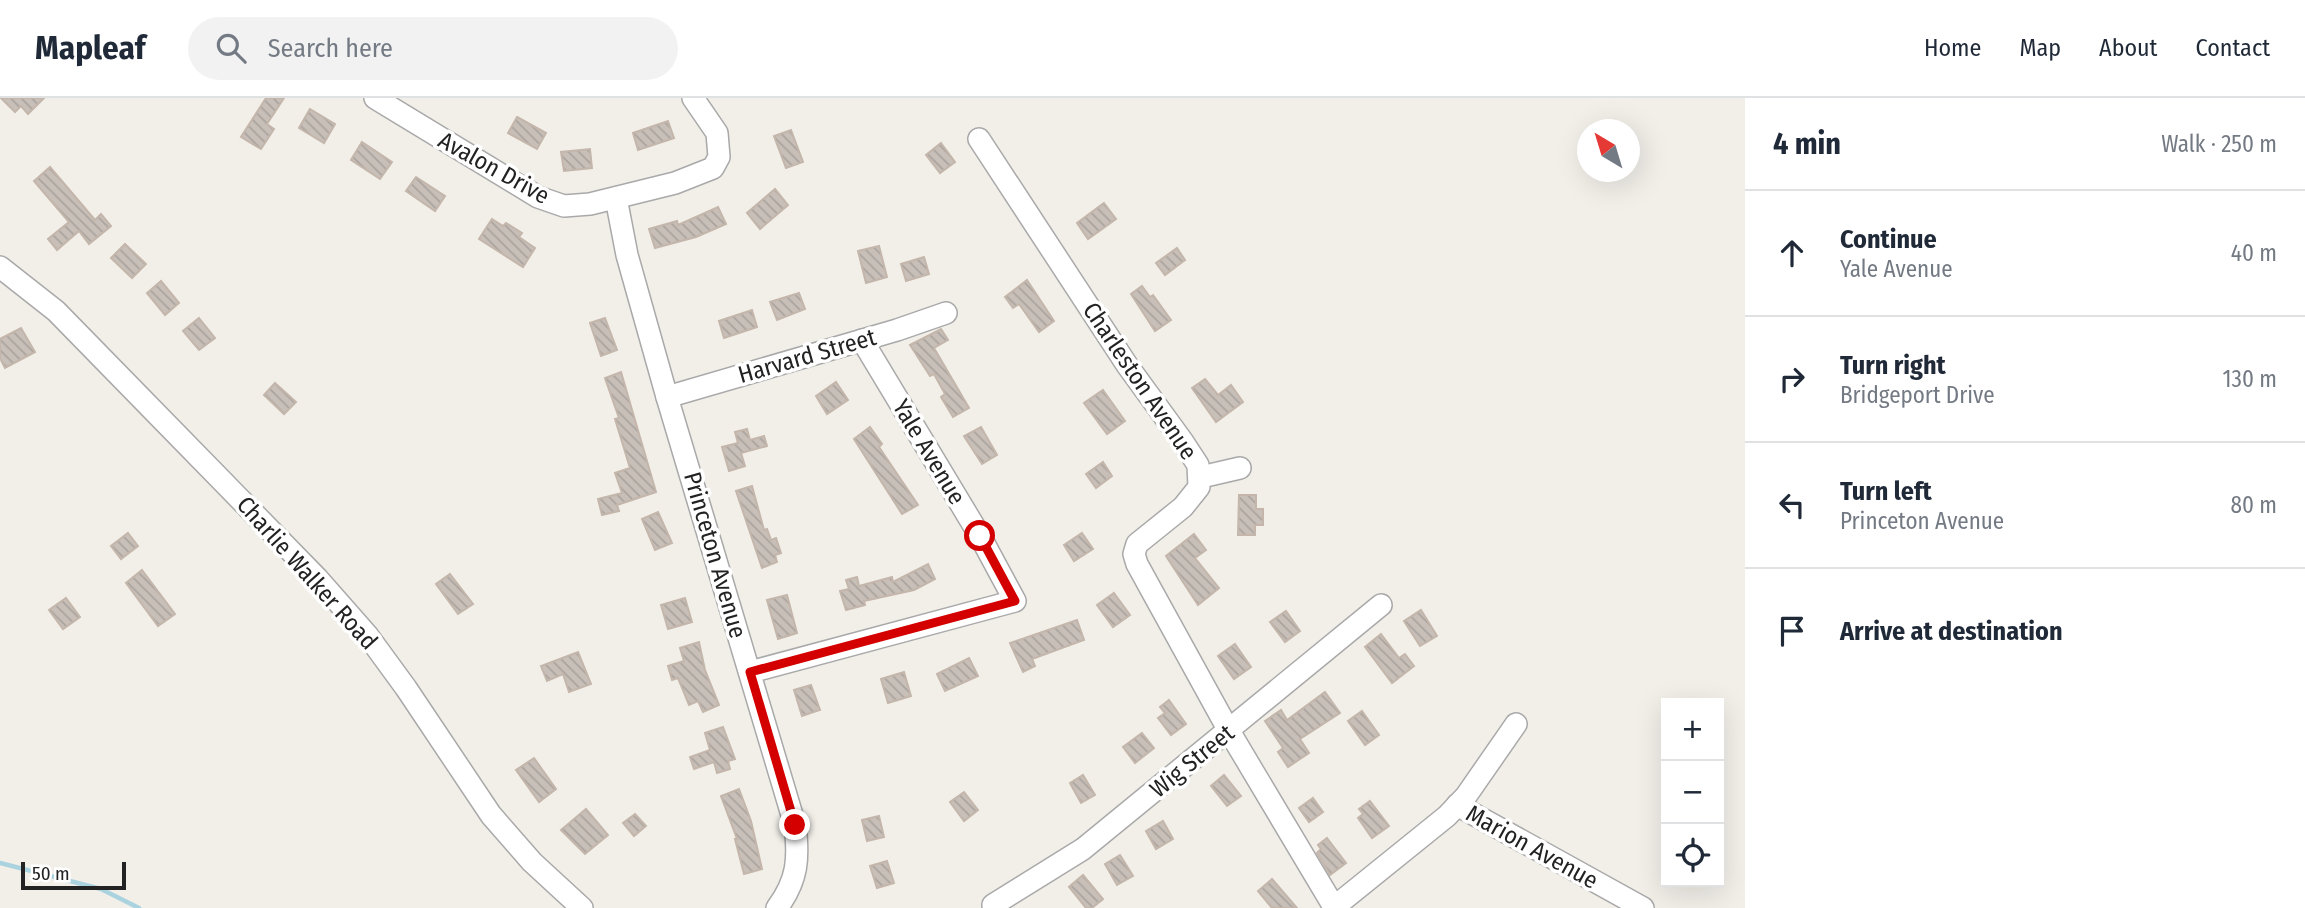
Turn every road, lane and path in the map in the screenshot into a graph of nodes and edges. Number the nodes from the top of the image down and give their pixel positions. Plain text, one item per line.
1 (375, 98) edge
2 (693, 98) edge
3 (979, 139) dead end
4 (616, 198) junction
5 (0, 267) edge
6 (946, 313) dead end
7 (862, 340) junction
8 (667, 397) junction
9 (1240, 468) dead end
10 (1201, 477) junction
11 (1381, 605) dead end
12 (750, 672) junction
13 (1516, 723) dead end
14 (1229, 731) junction
15 (1457, 805) junction
16 (993, 905) dead end
17 (582, 908) edge
18 (778, 908) edge
19 (1333, 908) edge
20 (1643, 908) edge

1 - 4 street, Avalon Drive
2 - 4 street, Avalon Drive
3 - 10 street, Charleston Avenue
4 - 8 street, Princeton Avenue
5 - 17 street, Charlie Walker Road
6 - 7 street, Harvard Street
7 - 8 street, Harvard Street
7 - 12 street, Yale Avenue
8 - 12 street, Princeton Avenue
9 - 10 street
10 - 14 street, Charleston Avenue
11 - 14 street, Wig Street
12 - 18 street, Princeton Avenue
13 - 15 street
14 - 16 street, Wig Street
14 - 19 street, Charleston Avenue
15 - 19 street
15 - 20 street, Marion Avenue

